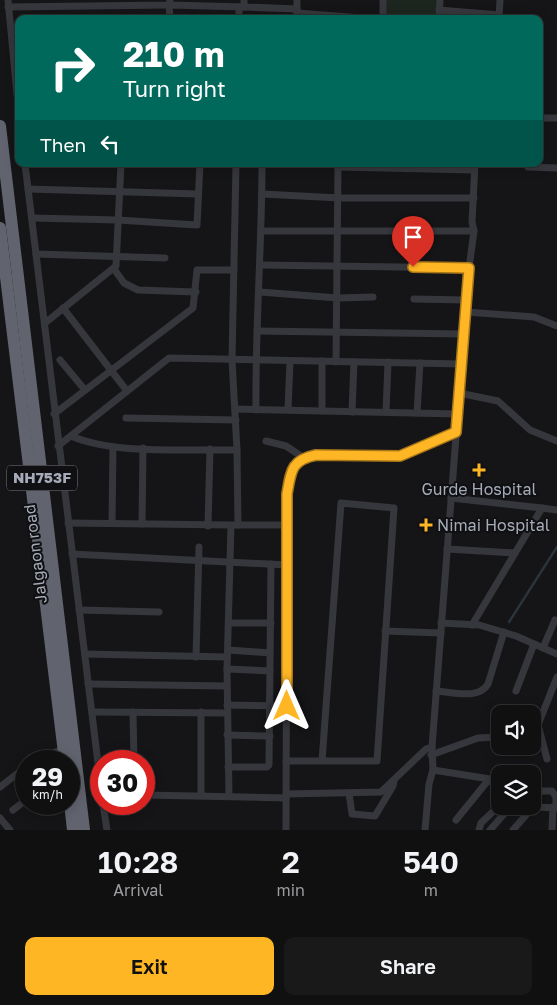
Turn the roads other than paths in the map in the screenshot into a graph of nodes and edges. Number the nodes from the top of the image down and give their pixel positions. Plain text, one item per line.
1 (297, 0) edge
2 (383, 0) edge
3 (440, 0) edge
4 (500, 0) edge
5 (169, 2) edge
6 (8, 3) edge
7 (101, 3) edge
8 (243, 5) edge
9 (440, 10) junction
10 (297, 13) edge
11 (170, 15) edge
12 (323, 15) edge
13 (383, 15) edge
14 (439, 15) edge
15 (482, 15) edge
16 (499, 15) edge
17 (10, 33) junction
18 (15, 33) edge
19 (15, 79) edge
20 (543, 118) edge
21 (557, 118) edge
22 (0, 126) edge
23 (25, 167) edge
24 (120, 167) edge
25 (200, 167) edge
26 (236, 167) edge
27 (262, 167) edge
28 (339, 167) edge
29 (474, 167) edge
30 (528, 167) edge
31 (557, 168) edge
32 (28, 188) junction
33 (120, 190) junction
34 (198, 194) junction
35 (262, 194) junction
36 (340, 198) junction
37 (474, 198) junction
38 (32, 218) junction
39 (118, 220) junction
40 (0, 228) edge
41 (261, 230) junction
42 (337, 232) junction
43 (474, 232) junction
44 (0, 238) edge
45 (36, 254) junction
46 (116, 257) junction
47 (165, 258) dead end
48 (260, 265) junction
49 (339, 265) junction
50 (469, 268) junction
51 (114, 269) junction
52 (234, 270) junction
53 (196, 292) junction
54 (260, 292) junction
55 (373, 297) dead end
56 (338, 298) junction
57 (414, 299) dead end
58 (466, 300) junction
59 (63, 308) junction
60 (466, 312) junction
61 (44, 323) junction
62 (557, 326) edge
63 (257, 331) junction
64 (337, 332) junction
65 (464, 334) junction
66 (60, 360) dead end
67 (232, 360) junction
68 (255, 360) junction
69 (290, 361) junction
70 (322, 361) junction
71 (336, 362) junction
72 (354, 362) junction
73 (388, 362) junction
74 (420, 363) junction
75 (462, 364) junction
76 (111, 370) junction
77 (85, 390) junction
78 (127, 391) junction
79 (459, 393) junction
80 (235, 409) junction
81 (256, 410) junction
82 (288, 410) junction
83 (322, 411) junction
84 (352, 412) junction
85 (386, 412) junction
86 (417, 413) junction
87 (54, 414) junction
88 (458, 414) junction
89 (126, 418) dead end
90 (236, 420) junction
91 (456, 432) junction
92 (71, 436) junction
93 (266, 441) dead end
94 (557, 441) edge
95 (58, 446) junction
96 (113, 448) junction
97 (143, 448) junction
98 (210, 449) junction
99 (237, 450) junction
100 (304, 458) junction
101 (451, 498) junction
102 (542, 508) junction
103 (557, 510) edge
104 (68, 522) junction
105 (112, 523) junction
106 (142, 524) junction
107 (234, 525) junction
108 (287, 525) junction
109 (208, 526) junction
110 (199, 547) dead end
111 (447, 549) junction
112 (515, 553) junction
113 (72, 554) junction
114 (199, 560) junction
115 (230, 562) junction
116 (271, 564) junction
117 (287, 565) junction
118 (79, 610) junction
119 (159, 612) dead end
120 (556, 619) edge
121 (229, 623) junction
122 (271, 623) junction
123 (442, 623) junction
124 (472, 624) junction
125 (385, 631) junction
126 (504, 632) junction
127 (441, 633) junction
128 (534, 644) junction
129 (543, 648) junction
130 (270, 653) junction
131 (85, 654) junction
132 (227, 654) junction
133 (557, 654) edge
134 (196, 657) junction
135 (227, 668) junction
136 (270, 671) junction
137 (557, 677) edge
138 (88, 684) junction
139 (228, 686) junction
140 (436, 691) junction
141 (516, 691) dead end
142 (270, 705) junction
143 (287, 706) junction
144 (227, 709) junction
145 (92, 712) junction
146 (133, 712) junction
147 (201, 712) junction
148 (227, 735) junction
149 (270, 736) junction
150 (491, 737) edge
151 (63, 750) edge
152 (96, 750) edge
153 (134, 750) edge
154 (431, 751) junction
155 (547, 759) dead end
156 (286, 761) junction
157 (322, 761) junction
158 (228, 767) junction
159 (433, 770) junction
160 (15, 775) edge
161 (490, 779) joint
162 (394, 780) junction
163 (0, 787) edge
164 (541, 791) edge
165 (349, 793) junction
166 (155, 795) edge
167 (202, 795) junction
168 (229, 796) junction
169 (286, 796) junction
170 (555, 808) edge
171 (491, 814) edge
172 (71, 815) edge
173 (104, 815) edge
174 (503, 815) edge
175 (0, 818) edge
176 (456, 820) dead end
177 (10, 830) edge
178 (73, 830) edge
179 (84, 830) edge
180 (106, 830) edge
181 (286, 830) edge
182 (425, 830) edge
183 (479, 830) edge
184 (490, 830) edge
185 (513, 830) edge
186 (552, 830) edge

1 - 10 street
2 - 13 street
3 - 9 street
4 - 16 street
5 - 7 street
5 - 8 street
5 - 11 street
6 - 7 street
6 - 17 street
8 - 10 street
9 - 14 street
9 - 15 street
10 - 12 street
17 - 18 street
17 - 19 street
20 - 21 street
22 - 179 highway, Jalgaon road / NH753F
23 - 32 street
24 - 33 street
25 - 34 street
26 - 52 street
27 - 35 street
28 - 36 street
29 - 37 street
30 - 31 street
32 - 33 street
32 - 38 street
33 - 34 street
33 - 39 street
34 - 39 street
35 - 36 street
35 - 41 street
36 - 37 street
36 - 42 street
37 - 43 street
38 - 39 street
38 - 45 street
39 - 46 street
40 - 44 highway, Jalgaon road / NH753F
41 - 42 street
41 - 48 street
42 - 43 street
42 - 49 street
43 - 50 street
44 - 151 highway, Jalgaon road / NH753F
45 - 46 street
45 - 61 street
46 - 47 street
46 - 51 street
48 - 49 street
48 - 54 street
49 - 50 street
49 - 56 street
50 - 58 street
51 - 53 street
51 - 59 street
52 - 53 street
52 - 67 street
53 - 76 street
54 - 56 street
54 - 63 street
55 - 56 street
56 - 64 street
57 - 58 street
58 - 60 street
59 - 61 street
59 - 76 street
60 - 62 street
60 - 65 street
61 - 87 street
63 - 64 street
63 - 68 street
64 - 65 street
64 - 71 street
65 - 75 street
66 - 77 street
67 - 68 street
67 - 78 street
67 - 80 street
68 - 69 street
68 - 81 street
69 - 70 street
69 - 82 street
70 - 71 street
70 - 83 street
71 - 72 street
72 - 73 street
72 - 84 street
73 - 74 street
73 - 85 street
74 - 75 street
74 - 86 street
75 - 79 street
76 - 77 street
76 - 78 street
77 - 87 street
78 - 92 street
79 - 88 street
79 - 94 street
80 - 81 street
80 - 90 street
81 - 82 street
82 - 83 street
83 - 84 street
84 - 85 street
85 - 86 street
86 - 88 street
87 - 95 street
88 - 91 street
89 - 90 street
90 - 99 street
91 - 100 street
91 - 101 street
92 - 95 street
92 - 96 street
93 - 100 street
95 - 104 street
96 - 97 street
96 - 105 street
97 - 98 street
97 - 106 street
98 - 99 street
98 - 109 street
99 - 107 street
100 - 108 street
101 - 102 street
101 - 111 street
102 - 103 street
102 - 112 street
104 - 105 street
104 - 113 street
105 - 106 street
106 - 109 street
107 - 108 street
107 - 109 street
107 - 115 street
108 - 117 street
110 - 114 street
111 - 112 street
111 - 123 street
112 - 124 street
113 - 114 street
113 - 118 street
114 - 115 street
114 - 134 street
115 - 116 street
115 - 121 street
116 - 117 street
116 - 122 street
117 - 143 street
118 - 119 street
118 - 131 street
120 - 129 street
121 - 122 street
121 - 132 street
122 - 130 street
123 - 124 street
123 - 127 street
124 - 126 street
125 - 127 street
125 - 157 street
125 - 157 street
126 - 128 street
126 - 140 street
127 - 140 street
128 - 129 street
128 - 141 street
129 - 133 street
130 - 132 street
130 - 136 street
131 - 134 street
131 - 138 street
132 - 134 street
132 - 135 street
135 - 136 street
135 - 139 street
136 - 142 street
137 - 155 street
138 - 139 street
138 - 145 street
139 - 144 street
140 - 154 street
142 - 143 street
142 - 144 street
142 - 149 street
143 - 156 street
144 - 147 street
144 - 148 street
145 - 146 street
145 - 152 street
146 - 147 street
146 - 153 street
147 - 167 street
148 - 149 street
148 - 158 street
149 - 158 street
150 - 154 street
154 - 159 street
154 - 162 street
156 - 157 street
156 - 169 street
158 - 168 street
159 - 161 street
159 - 182 street
160 - 163 street
161 - 176 street
162 - 165 street
162 - 165 street
164 - 170 street
165 - 169 street
166 - 167 street
167 - 168 street
168 - 169 street
169 - 181 street
170 - 185 street
170 - 186 street
171 - 183 street
172 - 178 highway
173 - 180 street
174 - 184 street
175 - 177 street

